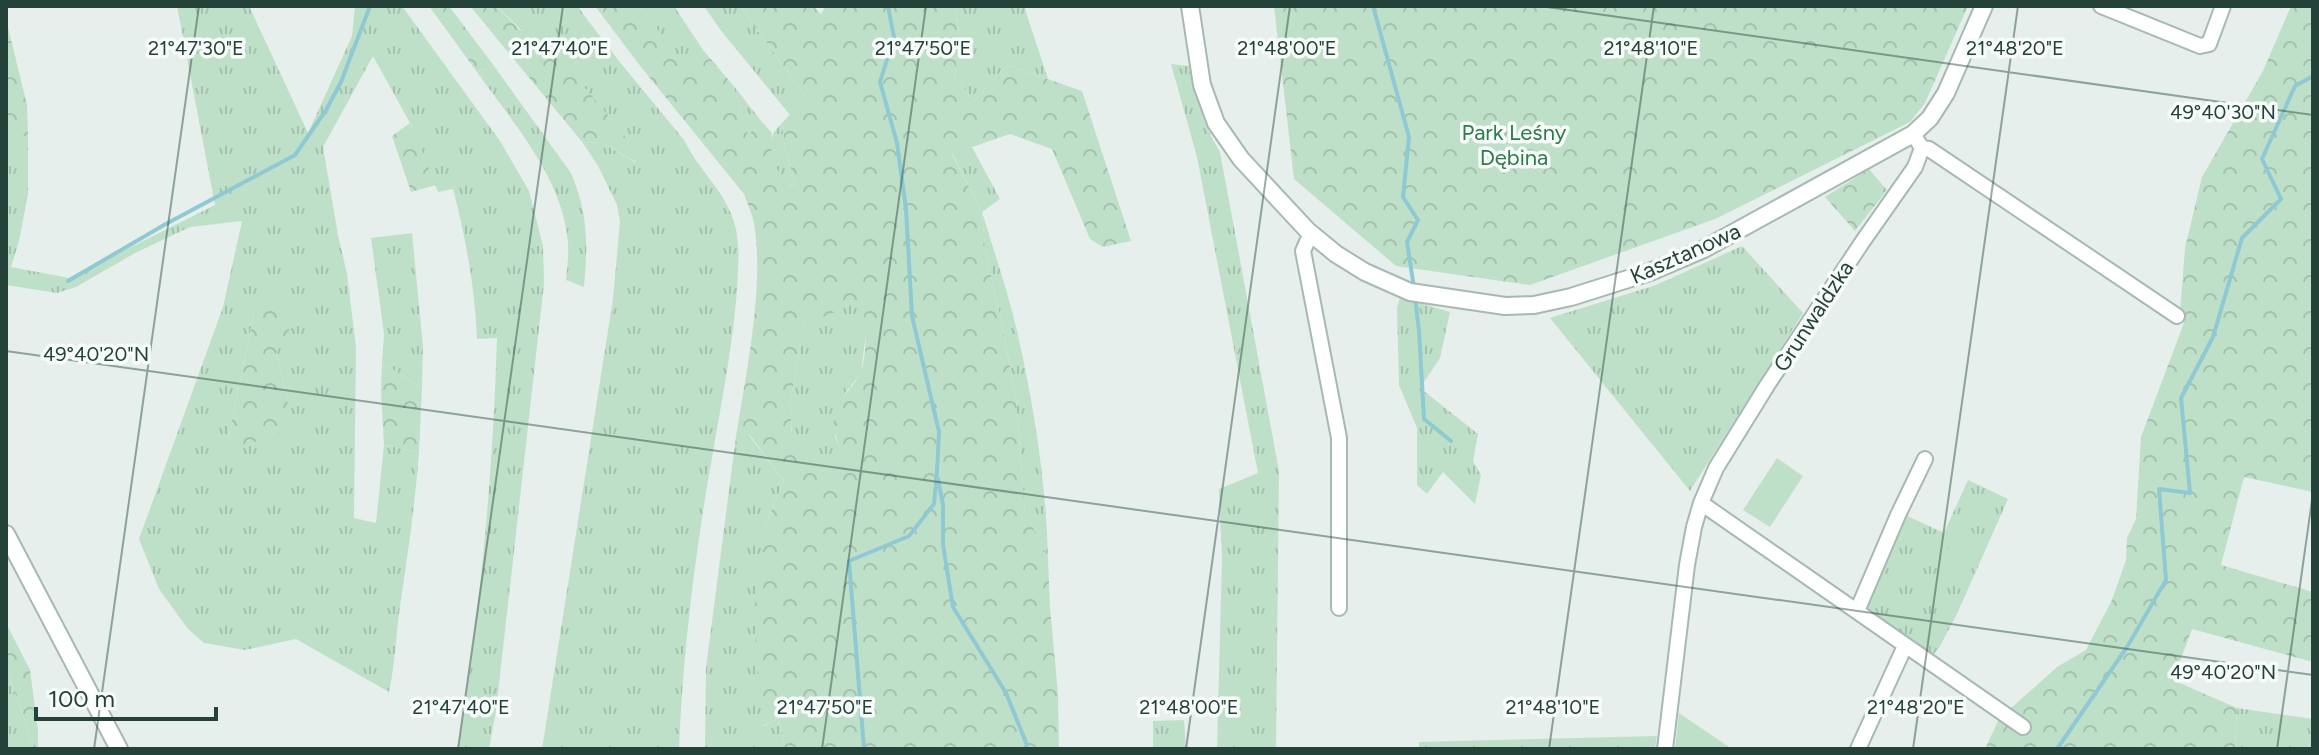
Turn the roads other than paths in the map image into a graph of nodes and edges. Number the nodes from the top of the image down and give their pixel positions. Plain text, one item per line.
1 (1190, 6) edge
2 (1984, 6) edge
3 (2101, 6) edge
4 (2223, 6) edge
5 (1917, 141) junction
6 (1309, 232) junction
7 (2177, 316) dead end
8 (1925, 459) dead end
9 (1701, 503) junction
10 (6, 534) edge
11 (1339, 608) dead end
12 (1857, 611) junction
13 (1905, 646) junction
14 (2023, 727) dead end
15 (119, 749) edge
16 (1665, 749) edge
17 (1858, 749) edge

1 - 6 street, Kasztanowa
2 - 5 street, Kasztanowa
3 - 4 street
5 - 6 street, Kasztanowa
5 - 7 street
5 - 9 street, Grunwaldzka
6 - 11 street
8 - 12 street
9 - 12 street
9 - 16 street, Grunwaldzka
10 - 15 street
12 - 13 street
13 - 14 street
13 - 17 street

